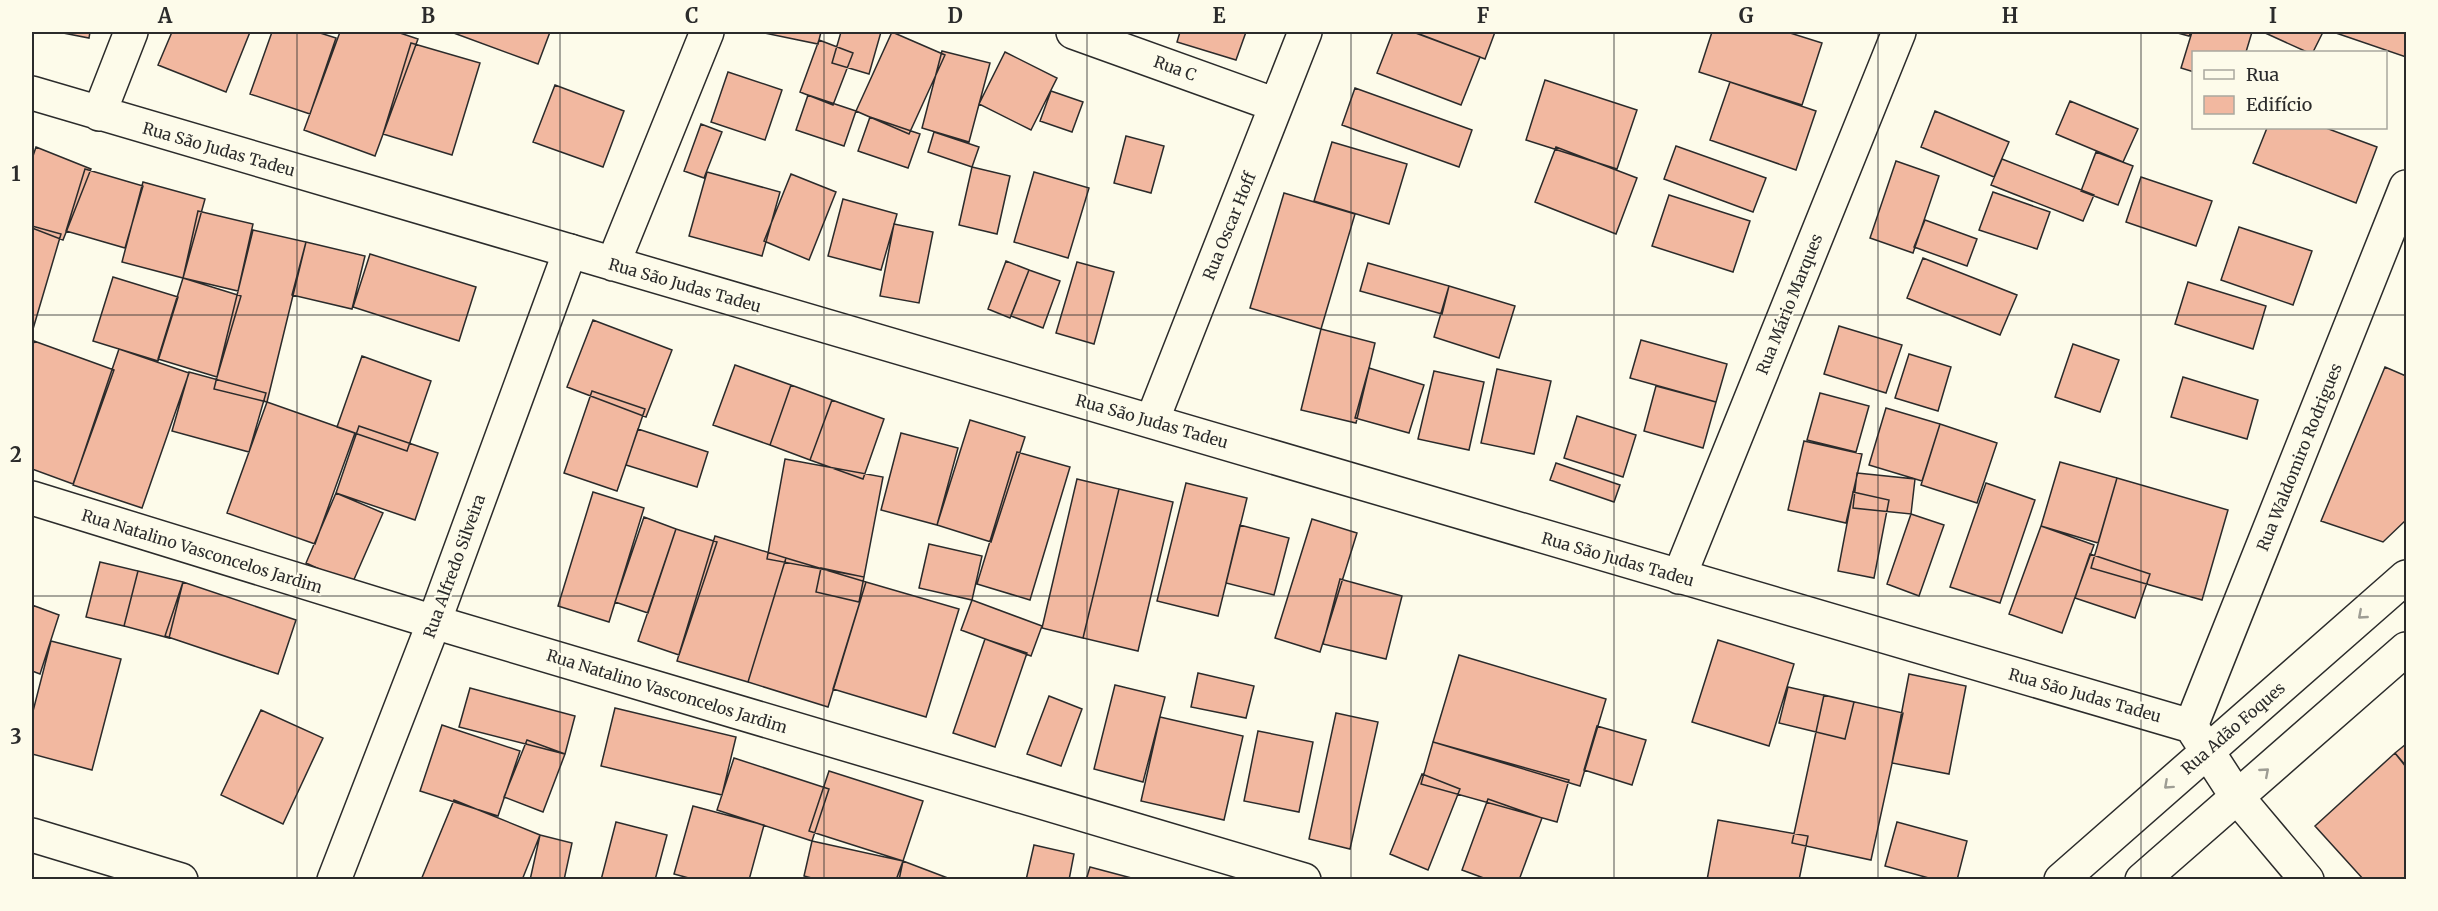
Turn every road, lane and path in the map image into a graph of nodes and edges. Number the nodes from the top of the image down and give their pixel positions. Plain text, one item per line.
1 (131, 32) edge
2 (707, 32) edge
3 (1073, 32) edge
4 (1305, 32) edge
5 (1899, 32) edge
6 (32, 93) edge
7 (1276, 105) junction
8 (99, 114) junction
9 (2406, 187) edge
10 (570, 251) junction
11 (614, 264) junction
12 (1152, 421) junction
13 (32, 498) edge
14 (1679, 577) junction
15 (2406, 577) edge
16 (434, 622) junction
17 (2406, 649) edge
18 (2199, 738) junction
19 (2237, 797) junction
20 (32, 835) edge
21 (181, 879) edge
22 (333, 879) edge
23 (1304, 879) edge
24 (2061, 879) edge
25 (2142, 879) edge
26 (2307, 879) edge

1 - 8 street
2 - 11 street
3 - 7 street, Rua C
4 - 7 street, Rua Oscar Hoff
5 - 14 street, Rua Mário Marques
6 - 8 street, Rua São Judas Tadeu
7 - 12 street, Rua Oscar Hoff
8 - 10 street, Rua São Judas Tadeu
9 - 18 street, Rua Waldomiro Rodrigues
10 - 11 street, Rua São Judas Tadeu
10 - 16 street, Rua Alfredo Silveira
11 - 12 street, Rua São Judas Tadeu
12 - 14 street, Rua São Judas Tadeu
13 - 16 street, Rua Natalino Vasconcelos Jardim
14 - 18 street, Rua São Judas Tadeu
15 -> 18 street, Rua Adão Foques
16 - 22 street, Rua Alfredo Silveira
16 - 23 street, Rua Natalino Vasconcelos Jardim
19 -> 17 street
18 - 19 street
18 -> 24 street, Rua Adão Foques
19 - 25 street
19 - 26 street
20 - 21 street

